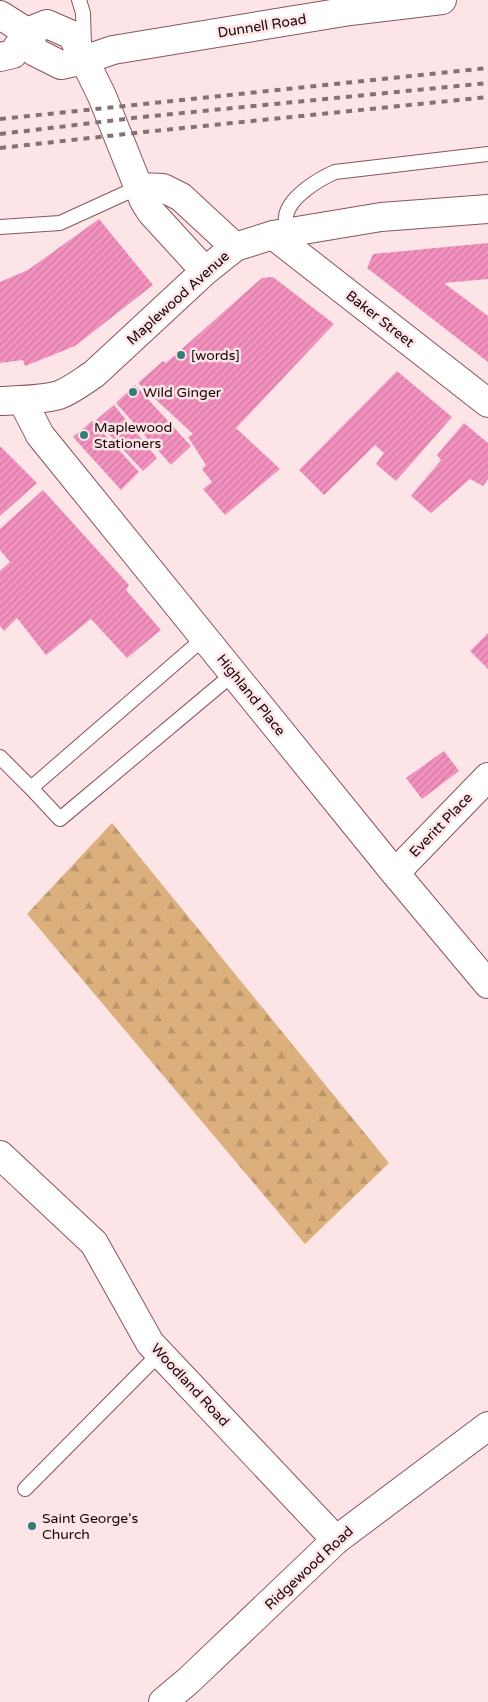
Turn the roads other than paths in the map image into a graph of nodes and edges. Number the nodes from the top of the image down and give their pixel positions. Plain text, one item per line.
1 (79, 0) edge
2 (442, 0) edge
3 (349, 6) edge
4 (0, 15) edge
5 (28, 32) junction
6 (0, 57) edge
7 (84, 60) junction
8 (488, 154) edge
9 (139, 187) junction
10 (488, 209) edge
11 (0, 227) edge
12 (280, 234) junction
13 (235, 247) junction
14 (206, 271) junction
15 (11, 401) edge
16 (488, 403) edge
17 (204, 638) junction
18 (234, 674) junction
19 (0, 757) edge
20 (488, 777) edge
21 (31, 788) junction
22 (395, 873) junction
23 (488, 984) edge
24 (0, 1155) edge
25 (160, 1353) junction
26 (488, 1426) edge
27 (24, 1489) dead end
28 (336, 1540) junction
29 (175, 1698) edge

1 - 7 lane
2 - 3 street, Dunnell Road
3 - 7 street, Dunnell Road
4 - 5 street
5 - 6 street
5 - 7 street
7 - 9 street
8 - 12 lane
9 - 11 lane
9 - 13 street
9 - 14 street
10 - 12 street, Maplewood Avenue
12 - 13 street, Maplewood Avenue
12 - 16 street, Baker Street
13 - 14 street, Maplewood Avenue
14 - 15 street, Maplewood Avenue
15 - 17 street, Highland Place
17 - 18 street, Highland Place
17 - 21 lane
18 - 21 lane
18 - 22 street, Highland Place
19 - 21 lane
20 - 22 street, Everitt Place
22 - 23 street, Highland Place
24 - 25 street, Woodland Road
25 - 27 lane
25 - 28 street, Woodland Road
26 - 28 street, Ridgewood Road
28 - 29 street, Ridgewood Road

